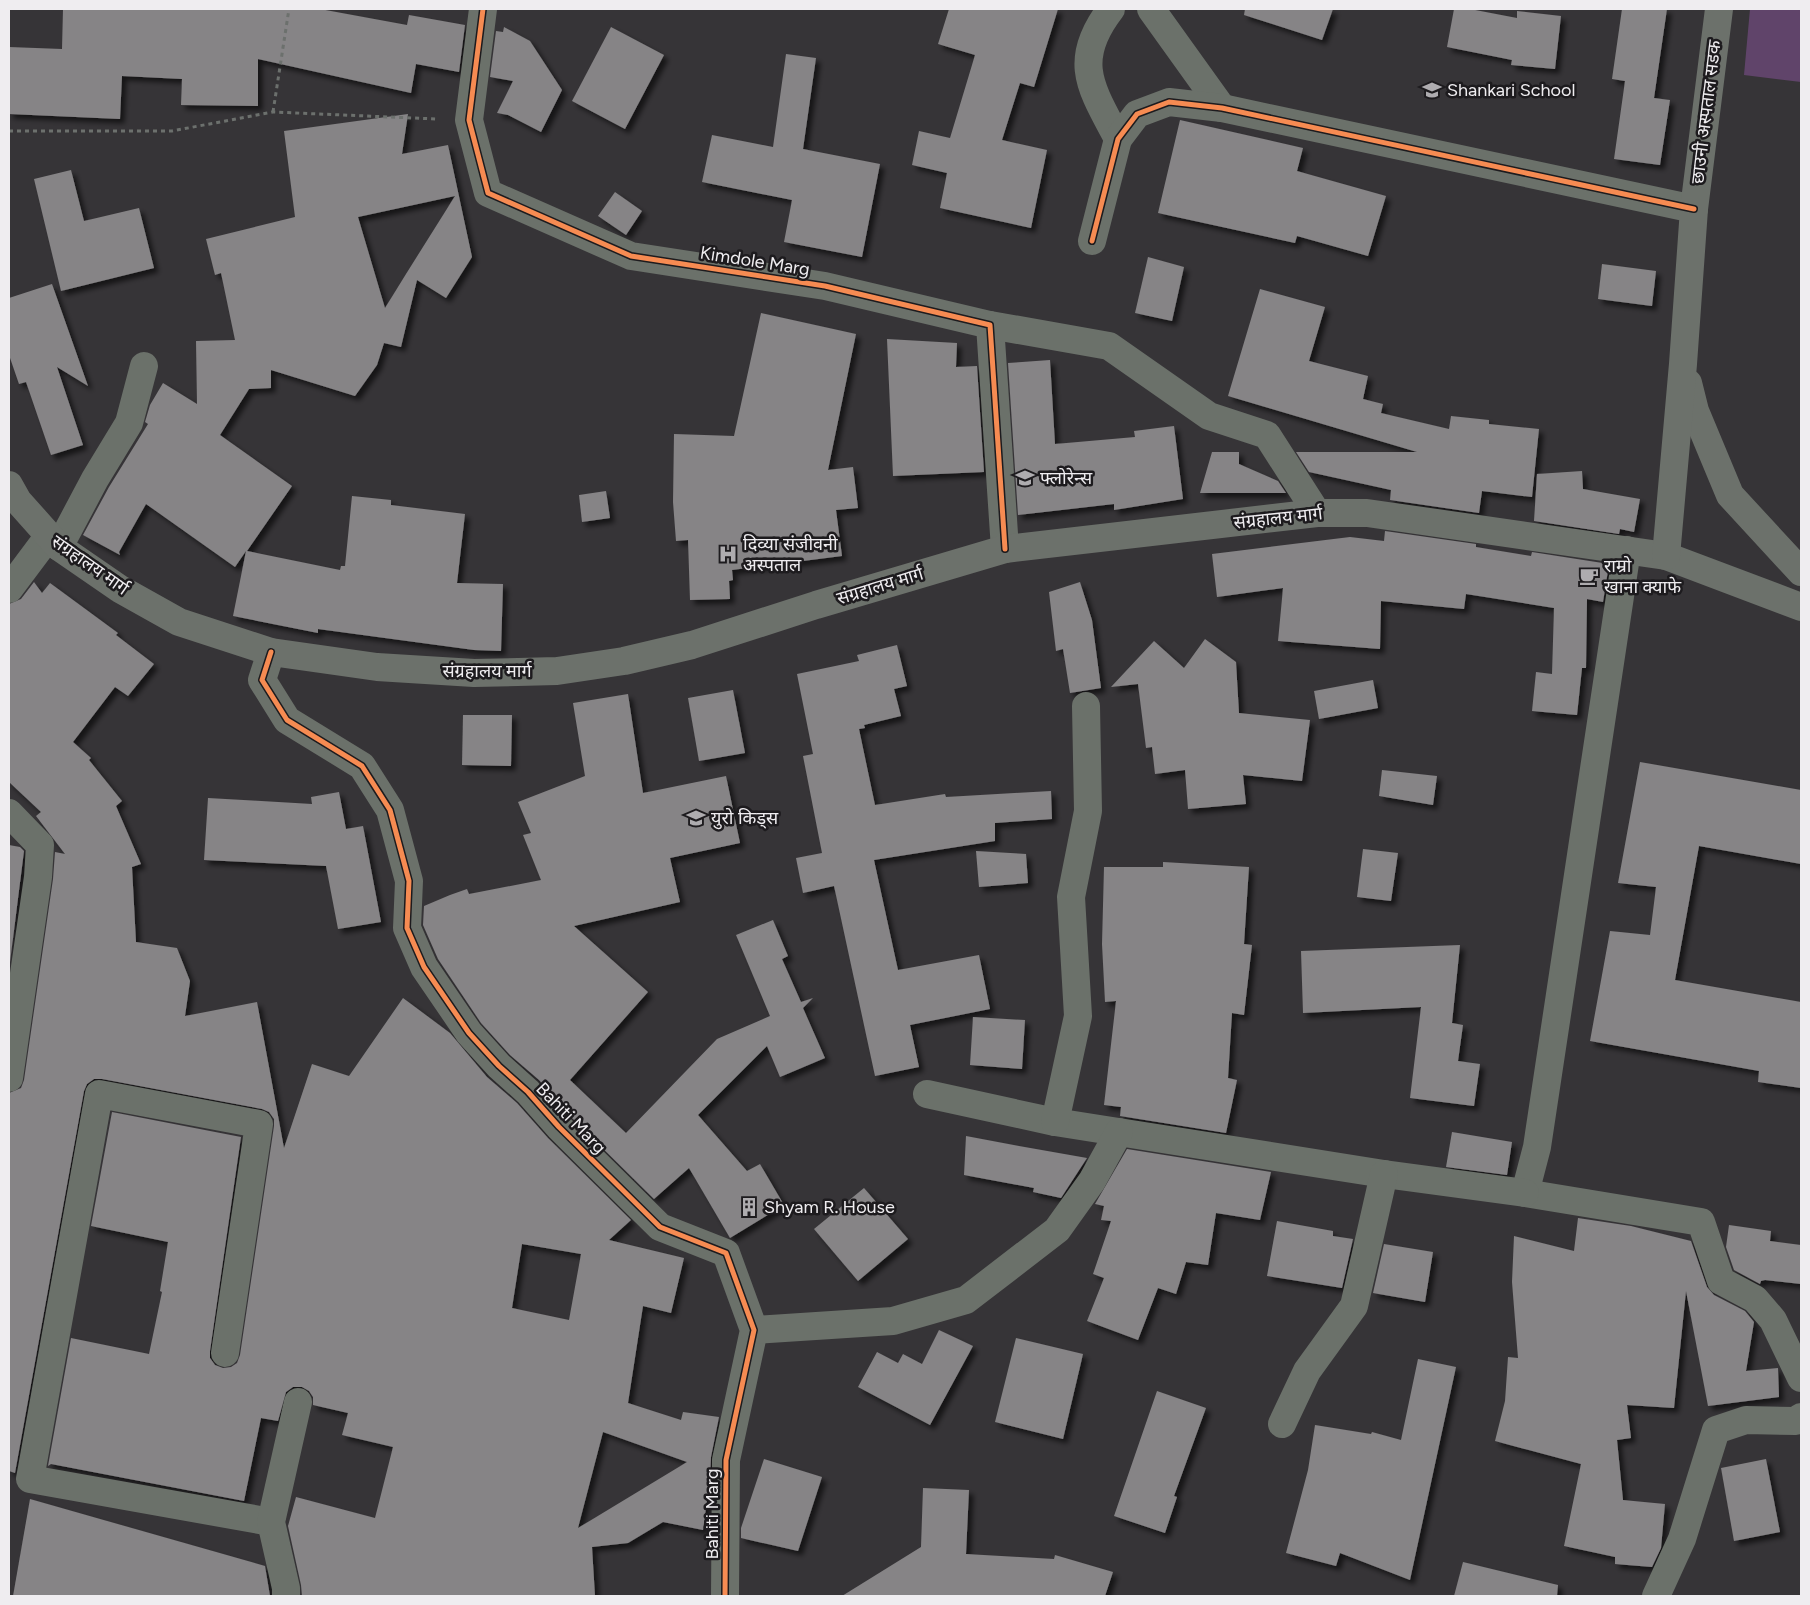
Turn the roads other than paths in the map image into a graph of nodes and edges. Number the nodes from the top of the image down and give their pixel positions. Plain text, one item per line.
1 (483, 9) edge
2 (1111, 9) edge
3 (1151, 9) edge
4 (1719, 9) edge
5 (1222, 108) junction
6 (1118, 139) junction
7 (1694, 209) junction
8 (1092, 241) dead end
9 (990, 325) junction
10 (1683, 364) junction
11 (144, 366) dead end
12 (9, 485) edge
13 (1317, 513) junction
14 (53, 542) junction
15 (1005, 549) junction
16 (1628, 550) junction
17 (1666, 556) junction
18 (1801, 572) edge
19 (9, 589) edge
20 (1801, 607) edge
21 (271, 652) junction
22 (1086, 706) dead end
23 (9, 812) edge
24 (9, 1078) edge
25 (927, 1094) dead end
26 (1056, 1122) junction
27 (1119, 1132) junction
28 (1384, 1174) junction
29 (1525, 1193) junction
30 (754, 1330) junction
31 (225, 1352) dead end
32 (1801, 1378) edge
33 (298, 1402) dead end
34 (1801, 1417) edge
35 (1282, 1424) dead end
36 (271, 1522) junction
37 (286, 1596) edge
38 (726, 1596) edge
39 (1656, 1596) edge

1 - 9 street, Kimdole Marg
2 - 6 street
3 - 5 street
4 - 7 main road, छाउनी अस्पताल सडक
5 - 6 street
5 - 7 street
6 - 8 street
7 - 10 main road, छाउनी अस्पताल सडक
9 - 13 street
9 - 15 street
10 - 17 main road, छाउनी अस्पताल सडक
10 - 18 main road, छाउनी अस्पताल सडक
11 - 14 street
12 - 14 main road, संग्रहालय मार्ग
13 - 15 main road, संग्रहालय मार्ग
13 - 16 main road, संग्रहालय मार्ग
14 - 19 street
14 - 21 main road, संग्रहालय मार्ग
15 - 21 main road, संग्रहालय मार्ग
16 - 17 main road, संग्रहालय मार्ग
16 - 29 street
17 - 20 main road, संग्रहालय मार्ग
21 - 30 street, Bahiti Marg
22 - 26 street
23 - 24 street
25 - 26 street
26 - 27 street
27 - 28 street
27 - 30 street
28 - 29 street
28 - 35 street
29 - 32 street
30 - 38 street, Bahiti Marg
31 - 36 street
33 - 36 street
34 - 39 street
36 - 37 street

